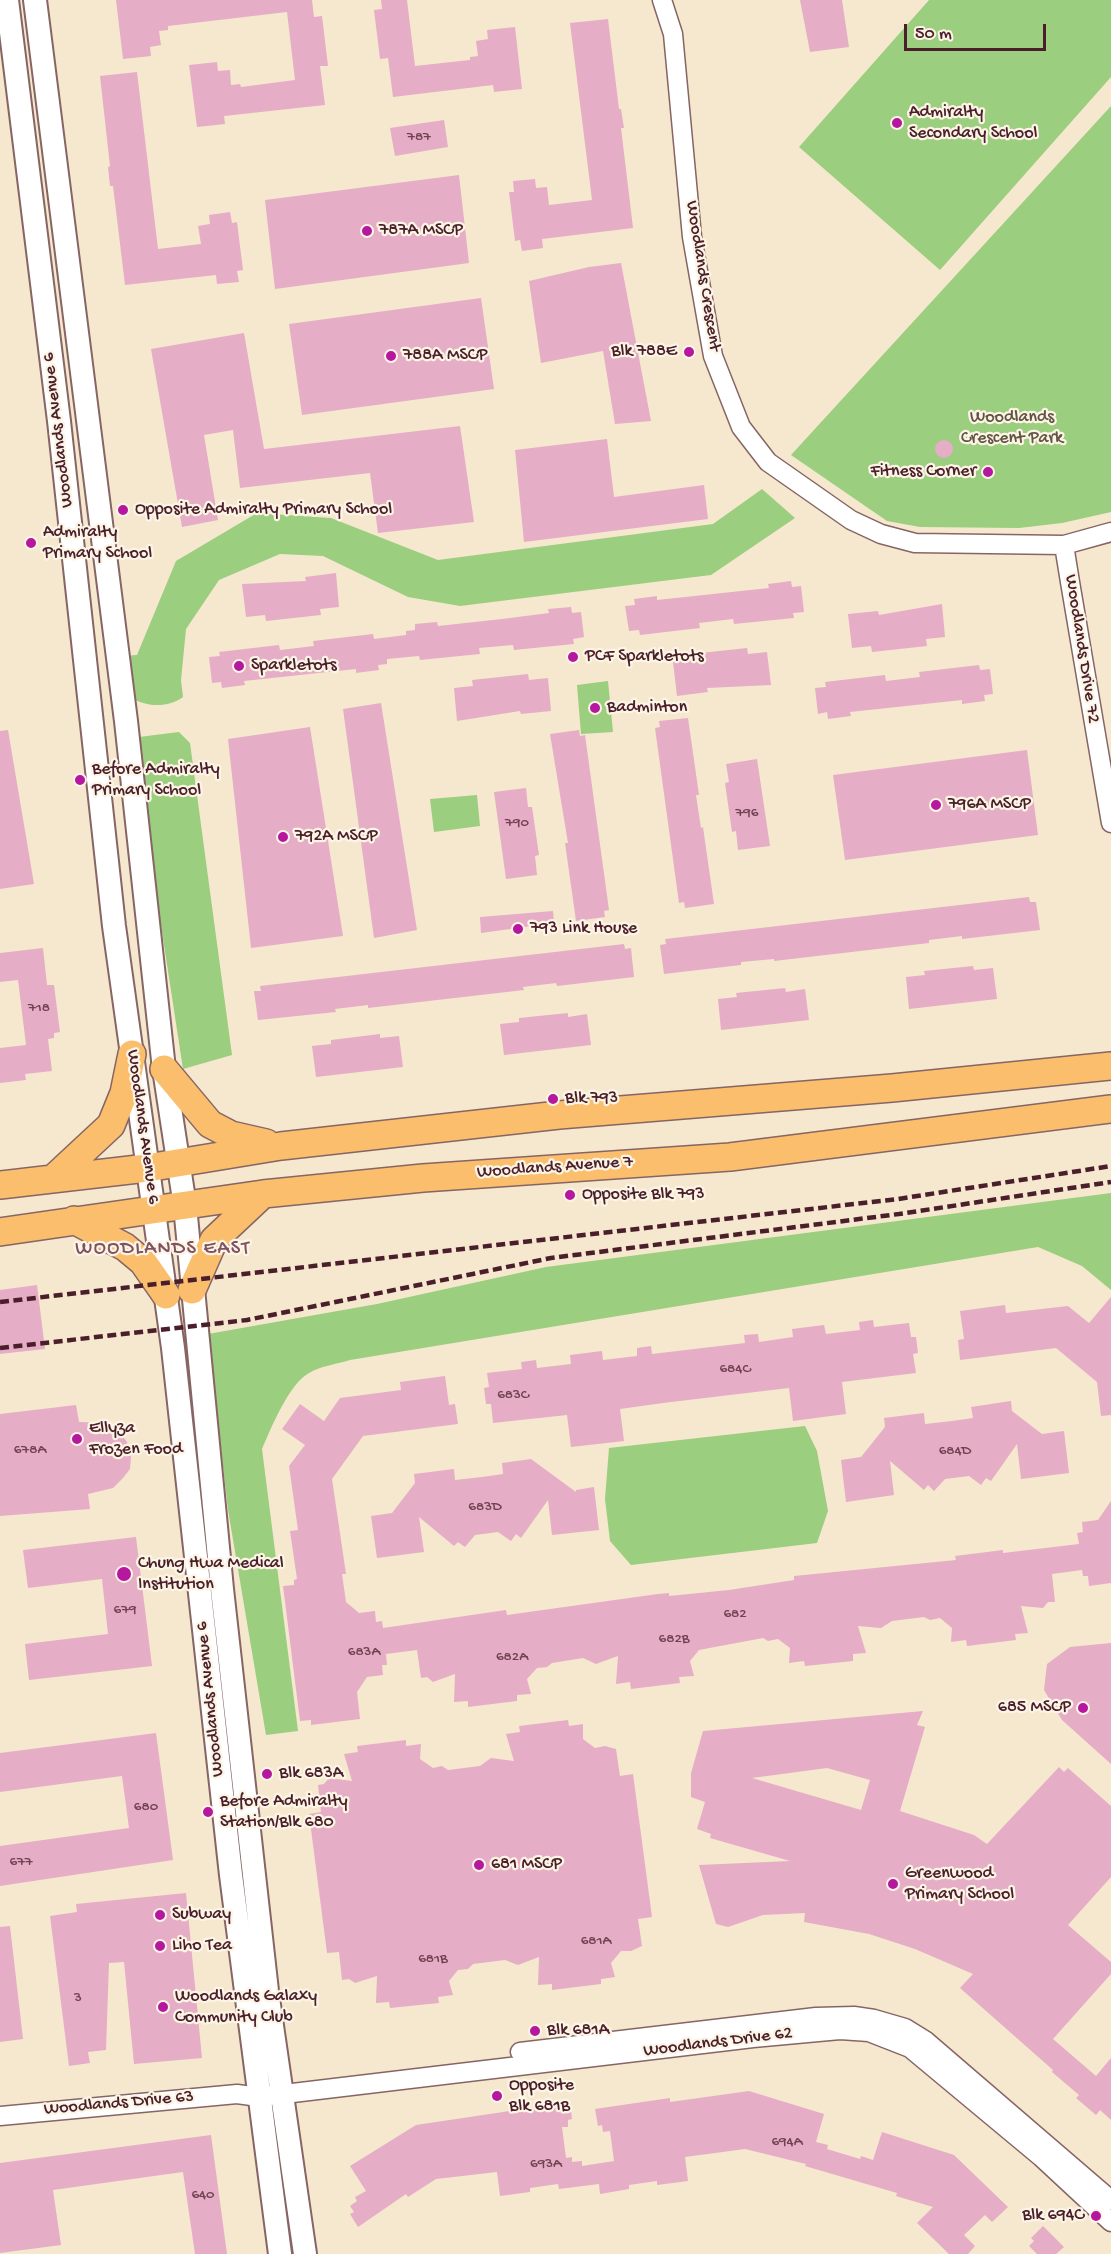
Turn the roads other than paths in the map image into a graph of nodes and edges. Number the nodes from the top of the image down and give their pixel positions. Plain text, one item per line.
1 (7, 0) edge
2 (35, 0) edge
3 (662, 0) edge
4 (1111, 532) edge
5 (1064, 545) junction
6 (1111, 824) edge
7 (132, 1054) junction
8 (1111, 1066) edge
9 (164, 1069) junction
10 (1111, 1110) edge
11 (281, 1146) junction
12 (179, 1162) junction
13 (147, 1168) junction
14 (54, 1178) junction
15 (0, 1185) edge
16 (263, 1194) junction
17 (185, 1206) junction
18 (154, 1209) junction
19 (74, 1220) junction
20 (0, 1232) edge
21 (192, 1290) junction
22 (166, 1295) junction
23 (281, 2089) junction
24 (251, 2093) junction
25 (0, 2116) edge
26 (1111, 2200) edge
27 (1111, 2222) edge
28 (280, 2254) edge
29 (304, 2254) edge

1 - 7 street, Woodlands Avenue 6
2 - 9 street, Woodlands Avenue 6
3 - 5 street, Woodlands Crescent
4 - 5 street, Woodlands Crescent
5 - 6 street, Woodlands Drive 72
7 - 13 street, Woodlands Avenue 6
7 - 14 main road
8 - 11 main road
9 - 11 main road
9 - 12 street, Woodlands Avenue 6
10 - 16 main road, Woodlands Avenue 7
11 - 12 main road
12 - 13 main road
12 - 17 street, Woodlands Avenue 6
13 - 14 main road
13 - 18 street, Woodlands Avenue 6
14 - 15 main road
16 - 17 main road, Woodlands Avenue 7
16 - 21 main road
17 - 18 main road, Woodlands Avenue 7
17 - 21 street, Woodlands Avenue 6
18 - 19 main road, Woodlands Avenue 7
18 - 22 street, Woodlands Avenue 6
19 - 20 main road, Woodlands Avenue 7
19 - 22 main road
21 - 23 street, Woodlands Avenue 6
22 - 24 street, Woodlands Avenue 6
23 - 24 street, Woodlands Drive 62
23 - 26 street, Woodlands Drive 62
23 - 27 street, Woodlands Drive 62
23 - 29 street, Woodlands Avenue 6
24 - 25 street, Woodlands Drive 63
24 - 28 street, Woodlands Avenue 6

